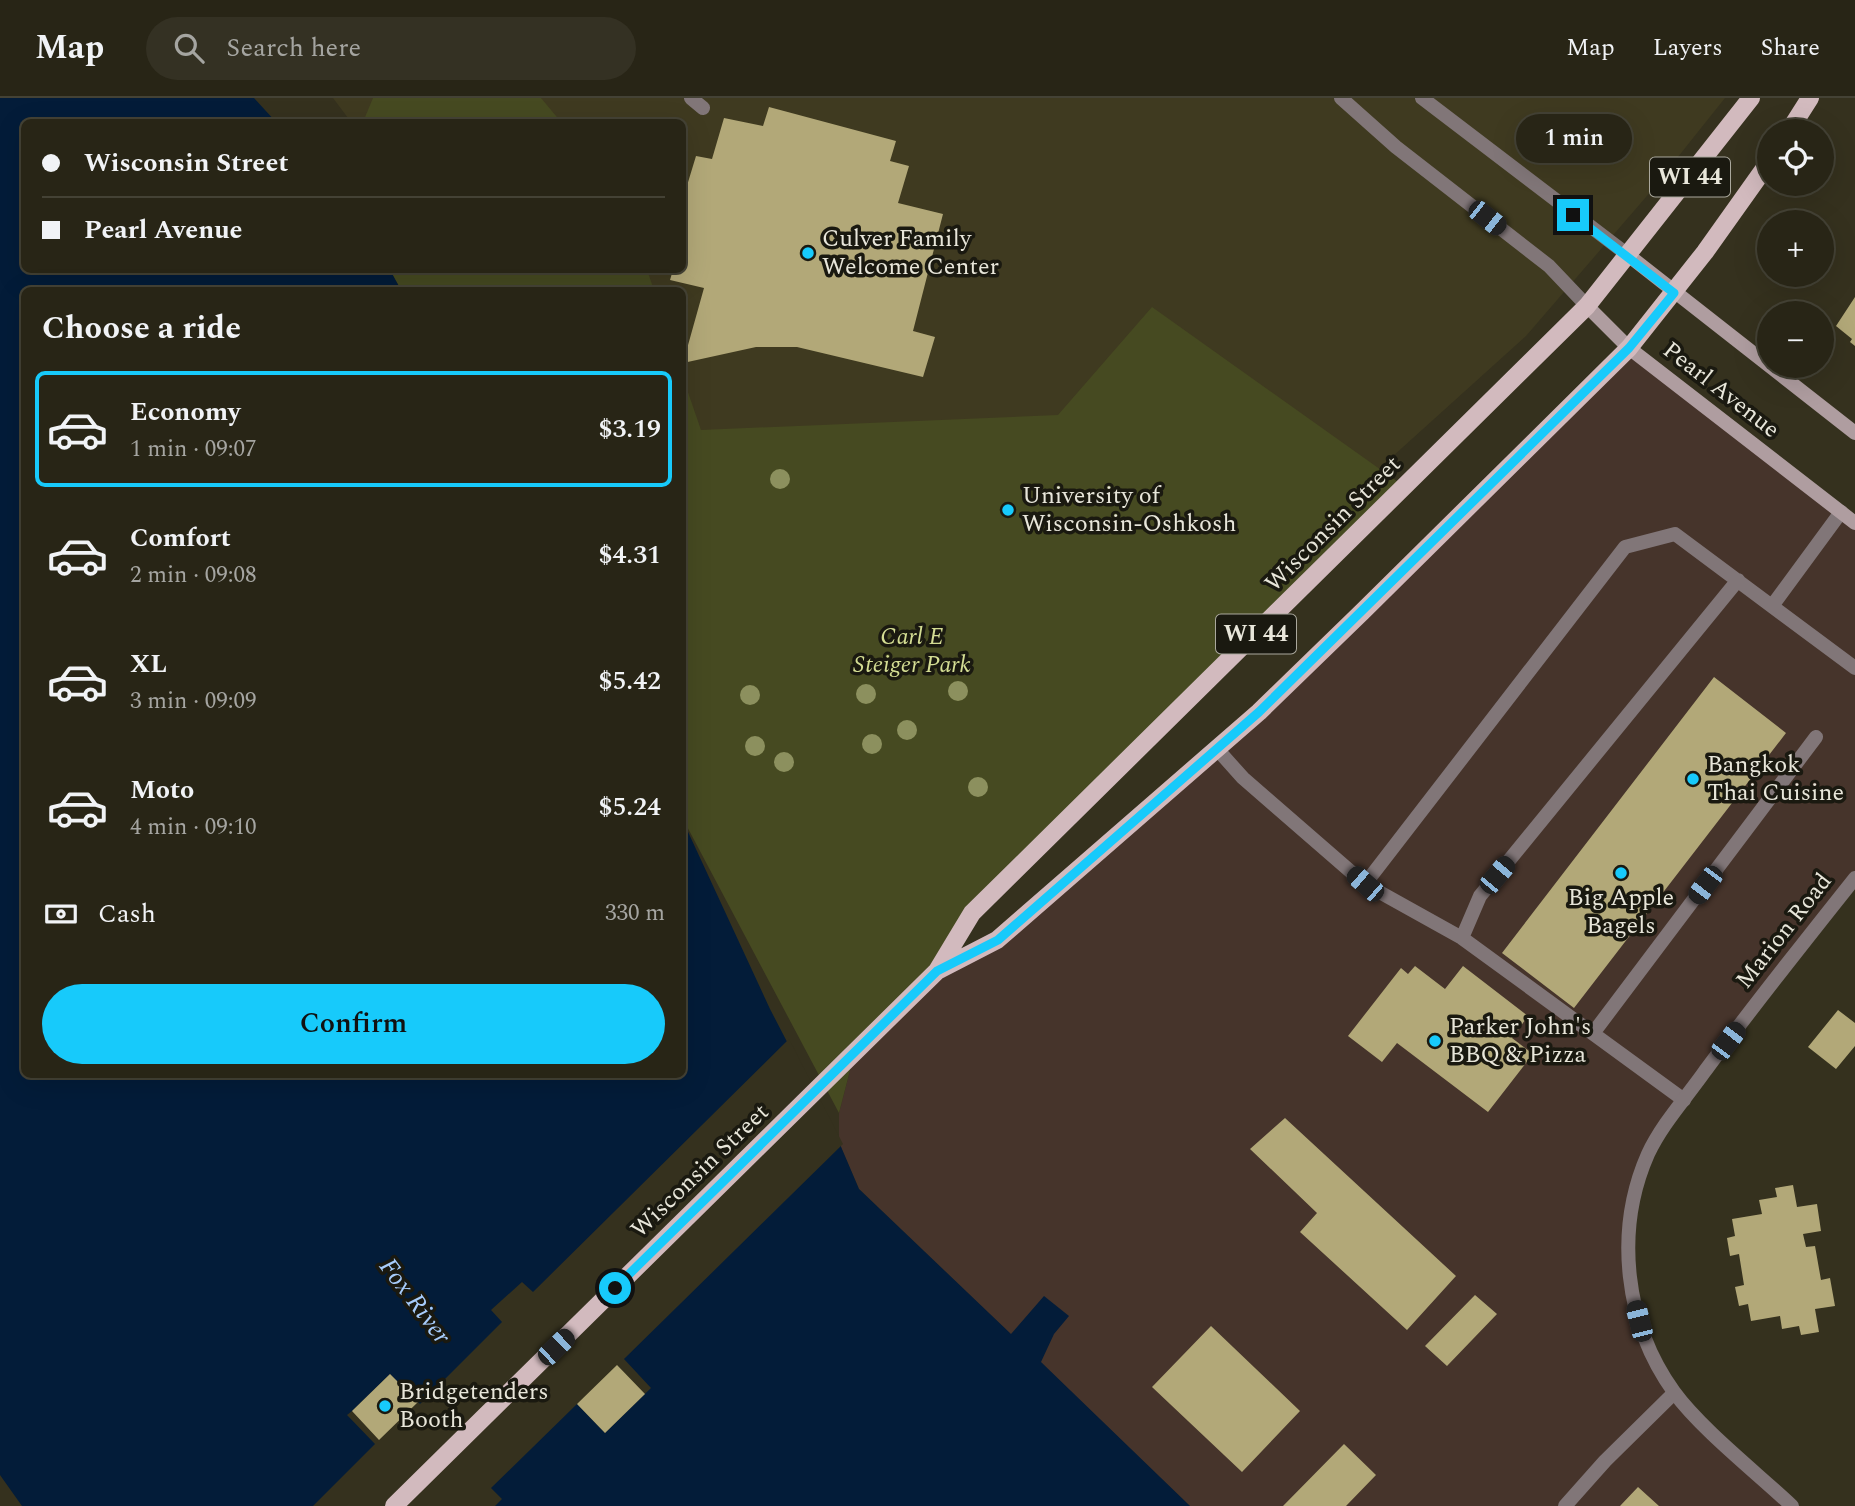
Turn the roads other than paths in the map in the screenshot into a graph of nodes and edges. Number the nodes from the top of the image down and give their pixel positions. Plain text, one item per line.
1 (691, 98) edge
2 (1340, 98) edge
3 (1422, 98) edge
4 (1751, 98) edge
5 (1810, 98) edge
6 (703, 108) dead end
7 (1797, 119) edge
8 (1757, 179) edge
9 (1628, 255) junction
10 (1674, 293) junction
11 (1587, 306) junction
12 (1629, 348) junction
13 (1855, 433) edge
14 (1841, 512) junction
15 (1855, 523) edge
16 (1738, 580) junction
17 (1772, 606) junction
18 (1855, 668) edge
19 (1816, 737) dead end
20 (1217, 750) junction
21 (1855, 878) edge
22 (1365, 884) junction
23 (1462, 937) junction
24 (937, 971) junction
25 (1594, 1032) junction
26 (1684, 1100) junction
27 (1674, 1393) junction
28 (394, 1506) edge
29 (1565, 1506) edge
30 (1792, 1506) edge

1 - 6 street
2 - 11 street, Pearl Avenue
3 - 9 street, Pearl Avenue
4 - 9 main road, Wisconsin Street / WI 44
5 - 7 main road
8 - 10 main road, Wisconsin Street / WI 44
9 - 10 street, Pearl Avenue
9 - 11 main road, Wisconsin Street / WI 44
10 - 12 main road, Wisconsin Street / WI 44
10 - 13 street, Pearl Avenue
11 - 12 street, Pearl Avenue
11 - 24 main road, Wisconsin Street / WI 44
12 - 14 street, Pearl Avenue
12 - 20 main road, Wisconsin Street / WI 44
14 - 15 street, Pearl Avenue
14 - 17 street
16 - 17 street
16 - 22 street
16 - 23 street
17 - 18 street
19 - 25 street
20 - 22 street
20 - 24 main road, Wisconsin Street / WI 44
21 - 26 street, Marion Road
22 - 23 street
23 - 25 street
24 - 28 main road, Wisconsin Street / WI 44
25 - 26 street
26 - 27 street, Marion Road
27 - 29 street
27 - 30 street, Marion Road

